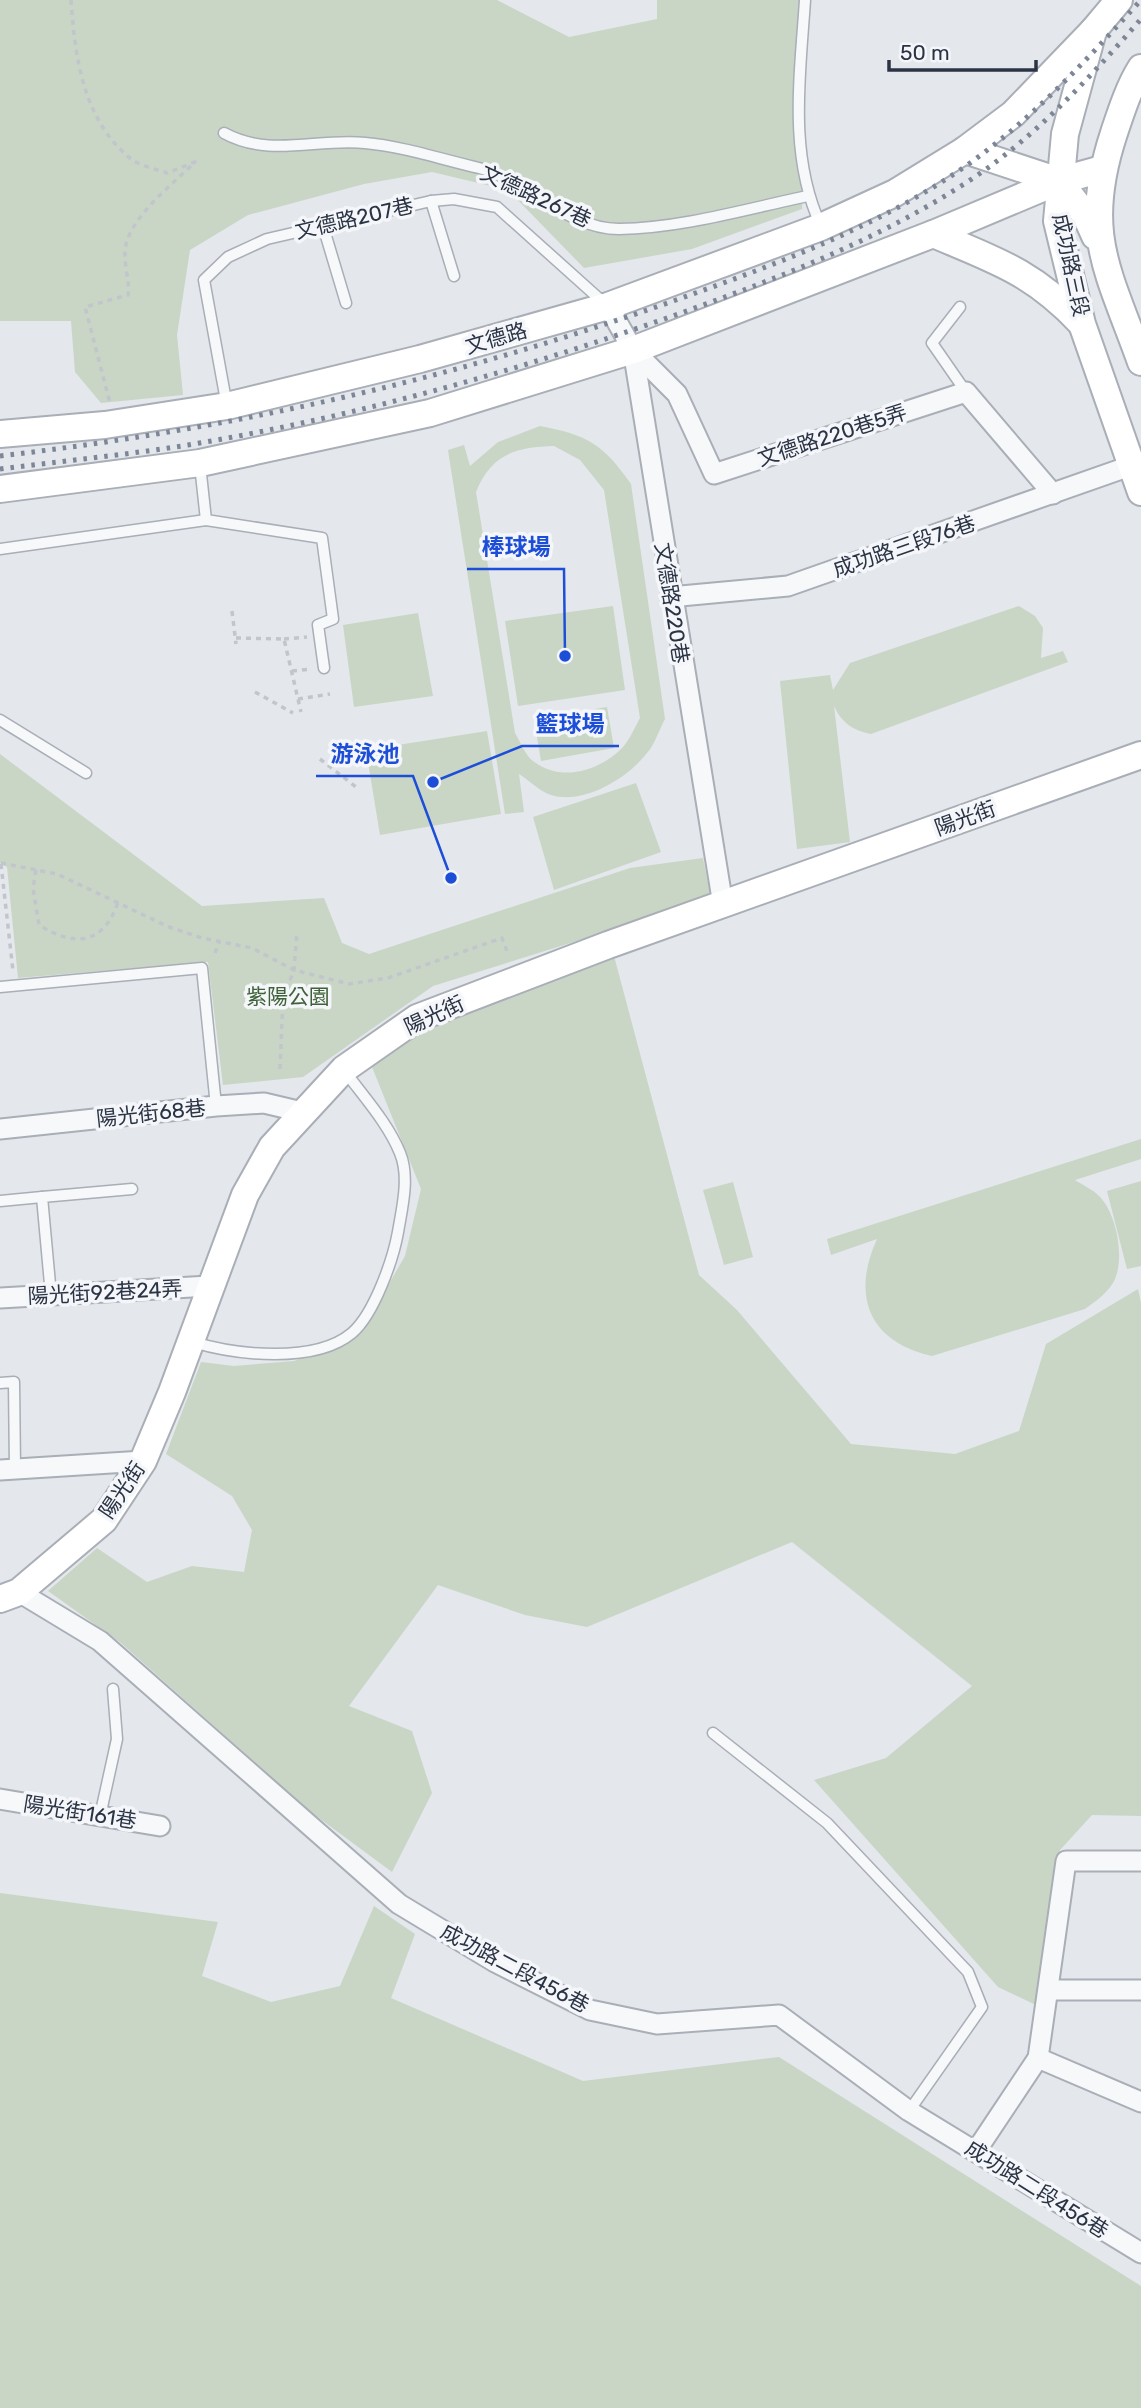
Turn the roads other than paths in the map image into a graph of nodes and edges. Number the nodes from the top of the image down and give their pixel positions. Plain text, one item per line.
1 (805, 0) edge
2 (1119, 0) edge
3 (1093, 31) junction
4 (1141, 68) edge
5 (224, 132) dead end
6 (965, 150) junction
7 (1102, 169) junction
8 (1059, 181) junction
9 (808, 196) junction
10 (431, 201) junction
11 (323, 226) junction
12 (821, 227) junction
13 (933, 234) junction
14 (1099, 244) junction
15 (454, 276) dead end
16 (346, 303) dead end
17 (608, 306) junction
18 (960, 307) dead end
19 (1082, 324) junction
20 (633, 350) junction
21 (1141, 362) edge
22 (965, 392) junction
23 (228, 407) junction
24 (0, 434) edge
25 (200, 463) junction
26 (1130, 466) junction
27 (0, 489) edge
28 (1141, 492) edge
29 (1053, 494) junction
30 (206, 520) junction
31 (0, 549) edge
32 (670, 597) junction
33 (324, 668) dead end
34 (0, 720) edge
35 (1141, 755) edge
36 (86, 773) dead end
37 (723, 905) junction
38 (0, 987) edge
39 (344, 1069) junction
40 (216, 1106) junction
41 (302, 1112) junction
42 (0, 1129) edge
43 (132, 1189) dead end
44 (42, 1197) junction
45 (0, 1201) edge
46 (209, 1286) junction
47 (51, 1295) junction
48 (0, 1298) edge
49 (191, 1342) junction
50 (0, 1383) edge
51 (143, 1461) junction
52 (8, 1470) edge
53 (10, 1596) edge
54 (113, 1689) dead end
55 (713, 1733) dead end
56 (0, 1799) edge
57 (100, 1816) junction
58 (160, 1826) dead end
59 (1141, 1861) edge
60 (1049, 1990) junction
61 (1141, 1990) edge
62 (1038, 2058) junction
63 (1141, 2102) edge
64 (909, 2111) junction
65 (975, 2151) junction
66 (1141, 2252) edge

1 - 9 lane
2 - 3 main road, 成功路三段
3 - 6 main road, 文德路
3 - 8 main road, 成功路三段
4 - 7 main road, 成功路三段
5 - 9 lane, 文德路267巷
6 - 8 main road
6 - 12 main road, 文德路
7 - 8 main road
7 - 14 main road, 成功路三段
8 - 13 main road
8 - 14 main road
8 - 19 main road, 成功路三段
9 - 12 lane
10 - 11 lane, 文德路207巷
10 - 15 lane
10 - 17 lane, 文德路207巷
11 - 16 lane
11 - 23 lane, 文德路207巷
12 - 17 main road, 文德路
13 - 19 main road
13 - 20 main road
14 - 21 main road, 成功路三段
17 - 20 street, 文德路220巷
17 - 23 main road, 文德路
18 - 22 lane
19 - 26 main road, 成功路三段
20 - 22 street, 文德路220巷5弄
20 - 25 main road
20 - 32 street, 文德路220巷
22 - 29 street
23 - 24 main road, 文德路
25 - 27 main road
25 - 30 lane
26 - 28 main road, 成功路三段
26 - 29 street, 成功路三段76巷
29 - 32 street, 成功路三段76巷
30 - 31 lane
30 - 33 lane
32 - 37 street, 文德路220巷
34 - 36 lane
35 - 37 main road, 陽光街
37 - 39 main road, 陽光街
38 - 40 lane
39 - 41 main road, 陽光街
39 - 49 lane
40 - 41 street, 陽光街68巷
40 - 42 street, 陽光街68巷
41 - 46 main road, 陽光街
43 - 44 lane
44 - 45 lane
44 - 47 lane
46 - 47 street, 陽光街92巷24弄
46 - 49 main road, 陽光街
47 - 48 street, 陽光街92巷24弄
49 - 51 main road, 陽光街
50 - 52 lane
51 - 52 street
51 - 53 main road, 陽光街
53 - 64 street, 成功路二段456巷
54 - 57 lane
55 - 64 lane
56 - 57 street, 陽光街161巷
57 - 58 street, 陽光街161巷
59 - 60 street
60 - 61 street
60 - 62 street
62 - 63 street
62 - 65 street
64 - 65 street, 成功路二段456巷
65 - 66 street, 成功路二段456巷

